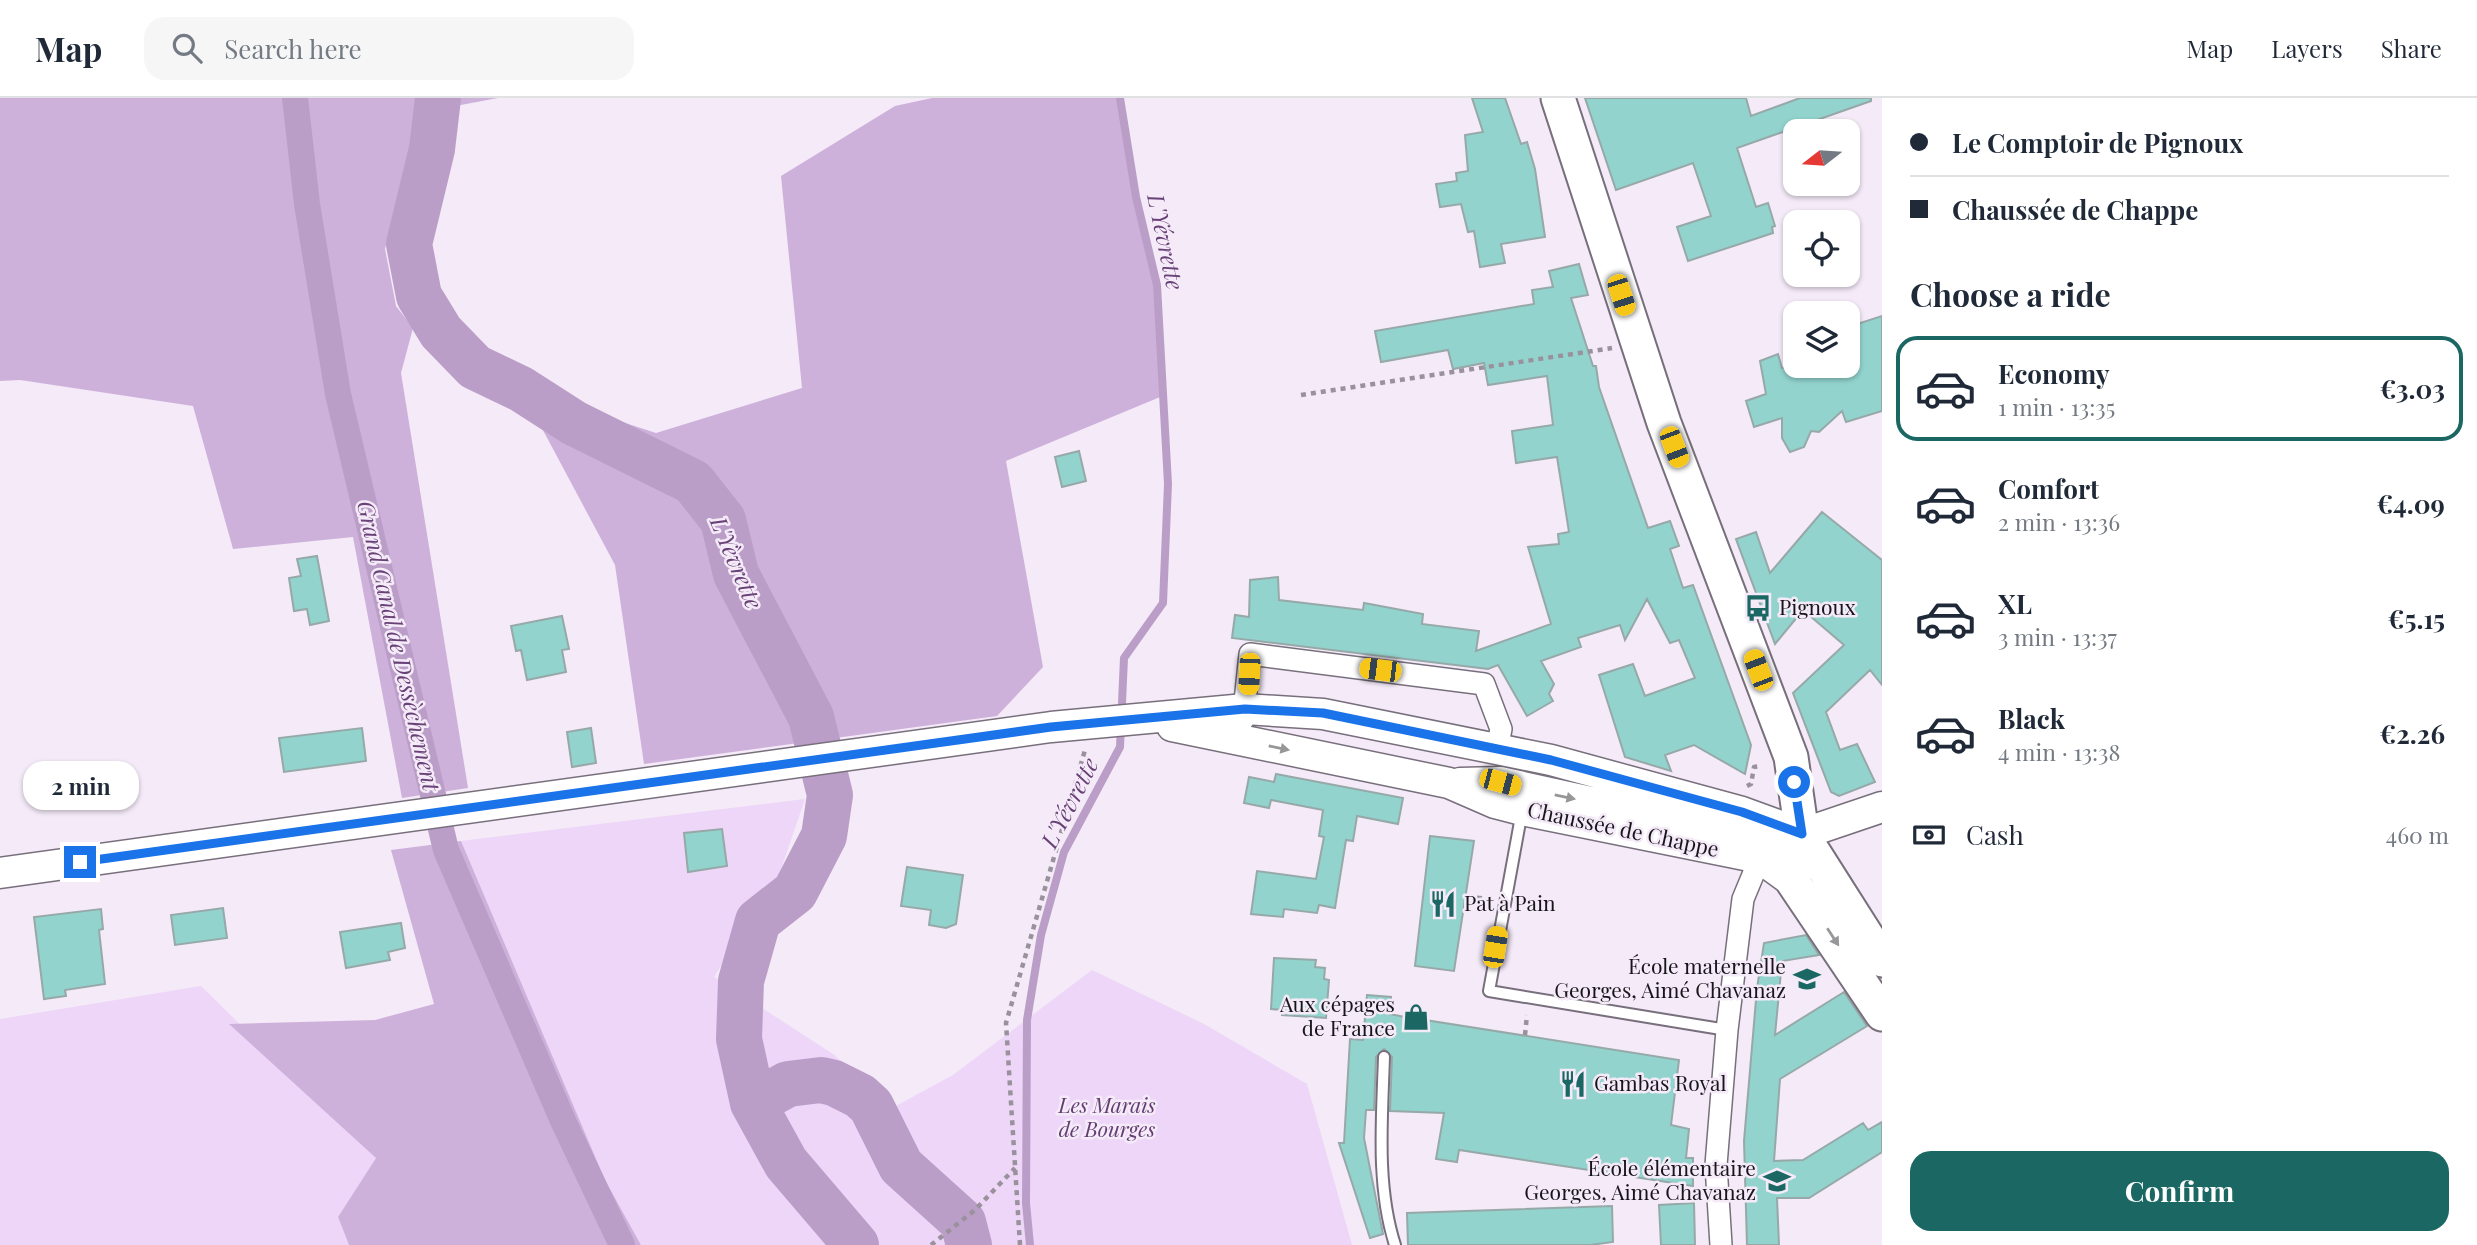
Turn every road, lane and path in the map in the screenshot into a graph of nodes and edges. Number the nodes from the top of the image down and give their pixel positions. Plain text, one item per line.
1 (1558, 98) edge
2 (1637, 345) junction
3 (1301, 395) dead end
4 (1245, 709) junction
5 (1140, 720) junction
6 (1091, 723) junction
7 (1240, 740) junction
8 (1497, 749) junction
9 (1761, 766) dead end
10 (1737, 790) dead end
11 (1524, 799) junction
12 (1882, 807) edge
13 (1802, 834) junction
14 (1760, 858) junction
15 (0, 873) edge
16 (1793, 882) junction
17 (1882, 960) edge
18 (1882, 1014) edge
19 (1727, 1030) junction
20 (1384, 1057) dead end
21 (1015, 1168) junction
22 (931, 1245) edge
23 (1020, 1245) edge
24 (1395, 1245) edge
25 (1721, 1245) edge

1 - 2 main road
2 - 3 path
2 - 13 main road
4 - 5 main road, Chaussée de Chappe
4 - 7 street
4 - 8 main road, Chaussée de Chappe
4 - 8 street
5 - 6 main road, Chaussée de Chappe
5 - 7 main road, Chaussée de Chappe
6 - 15 main road, Chaussée de Chappe
6 - 21 path
7 -> 11 main road, Chaussée de Chappe
8 - 13 main road, Chaussée de Chappe
9 - 10 path
11 -> 13 main road, Chaussée de Chappe
11 - 14 main road, Chaussée de Chappe
11 - 19 lane
12 - 13 main road
13 - 14 main road
13 - 16 main road
13 - 17 main road
14 - 16 main road
14 - 19 street
16 -> 18 main road
19 - 25 street
20 - 24 lane
21 - 22 path
21 - 23 path

